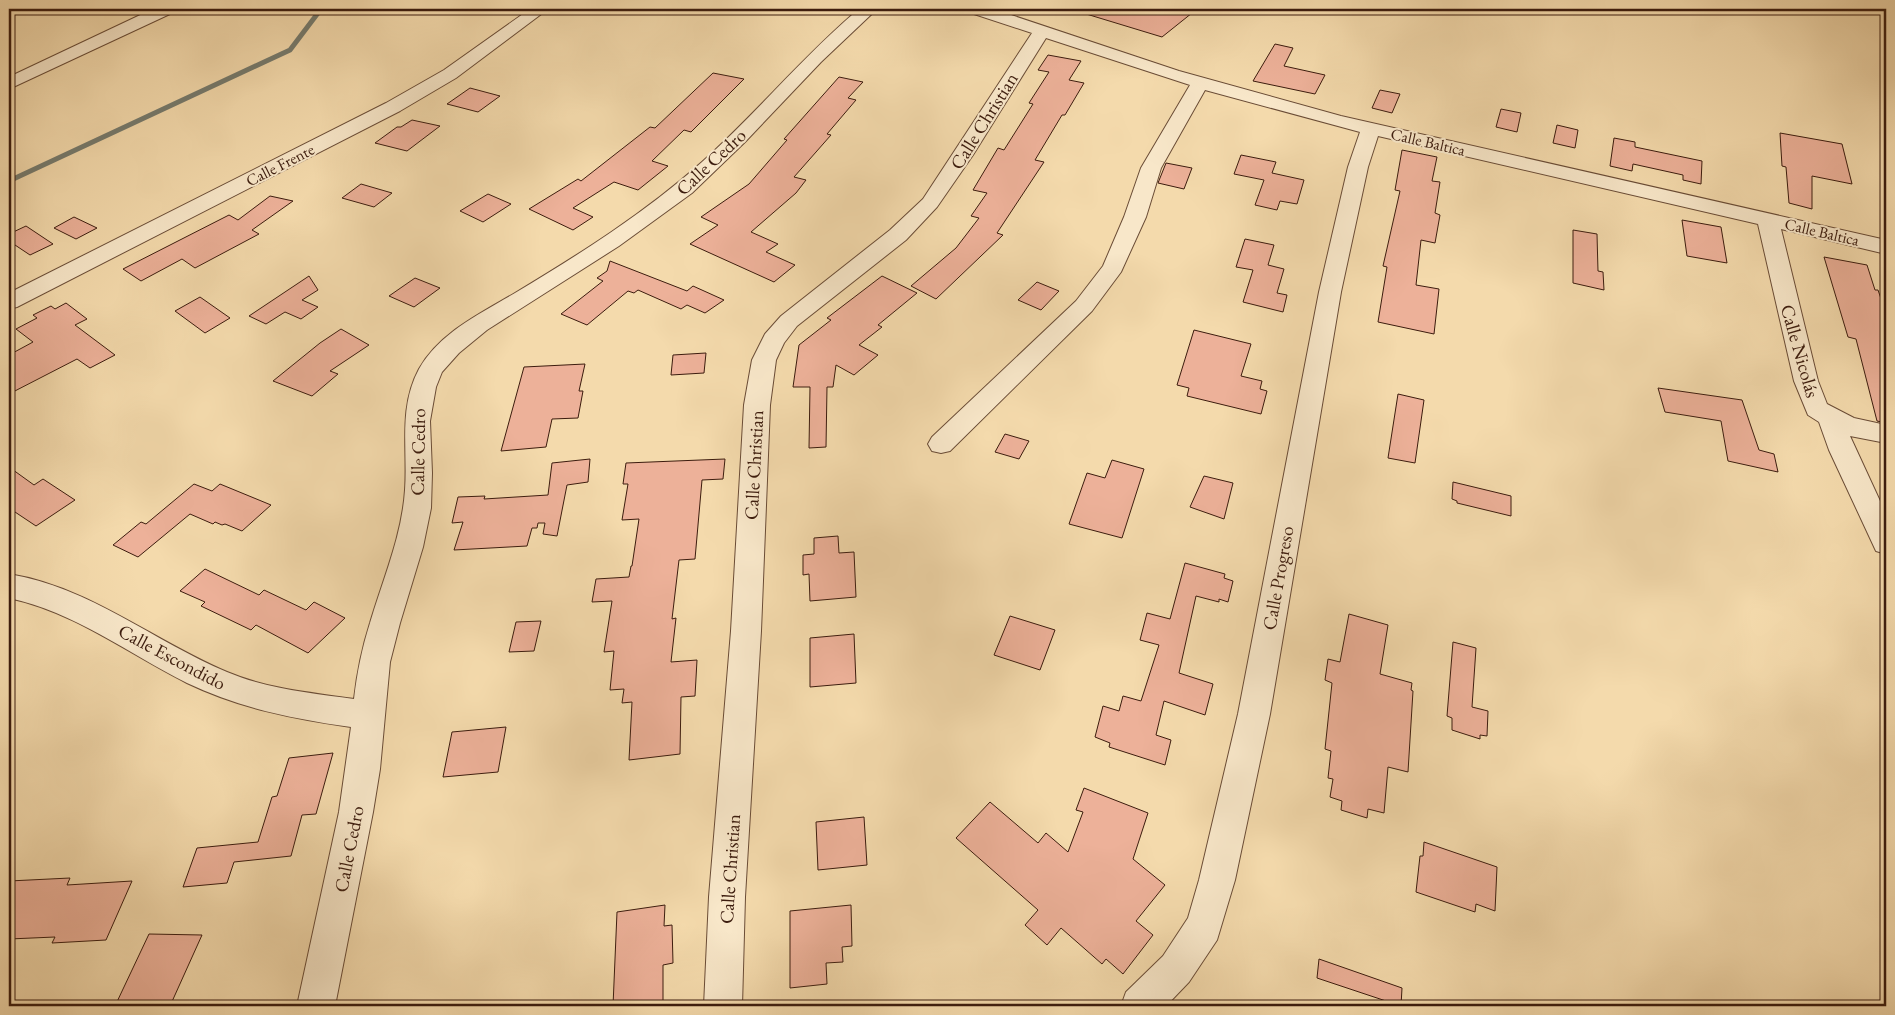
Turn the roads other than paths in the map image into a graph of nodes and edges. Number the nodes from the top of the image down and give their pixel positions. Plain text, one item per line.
1 (166, 9) edge
2 (540, 9) edge
3 (869, 9) edge
4 (977, 9) edge
5 (1042, 31) junction
6 (1200, 83) junction
7 (9, 84) edge
8 (1371, 129) junction
9 (1768, 220) junction
10 (1886, 247) edge
11 (9, 302) edge
12 (1830, 416) junction
13 (1886, 434) edge
14 (941, 444) dead end
15 (1886, 543) edge
16 (9, 586) edge
17 (370, 715) junction
18 (316, 1006) edge
19 (723, 1006) edge
20 (1140, 1006) edge

1 - 7 street
2 - 11 street, Calle Frente
3 - 17 street, Calle Cedro
4 - 5 street, Calle Baltica
5 - 6 street, Calle Baltica
5 - 19 street, Calle Christian
6 - 8 street, Calle Baltica
6 - 14 street
8 - 9 street, Calle Baltica
8 - 20 street, Calle Progreso
9 - 10 street, Calle Baltica
9 - 12 street, Calle Nicolás
12 - 13 street, Calle Nicolás
12 - 15 street
16 - 17 street, Calle Escondido
17 - 18 street, Calle Cedro

